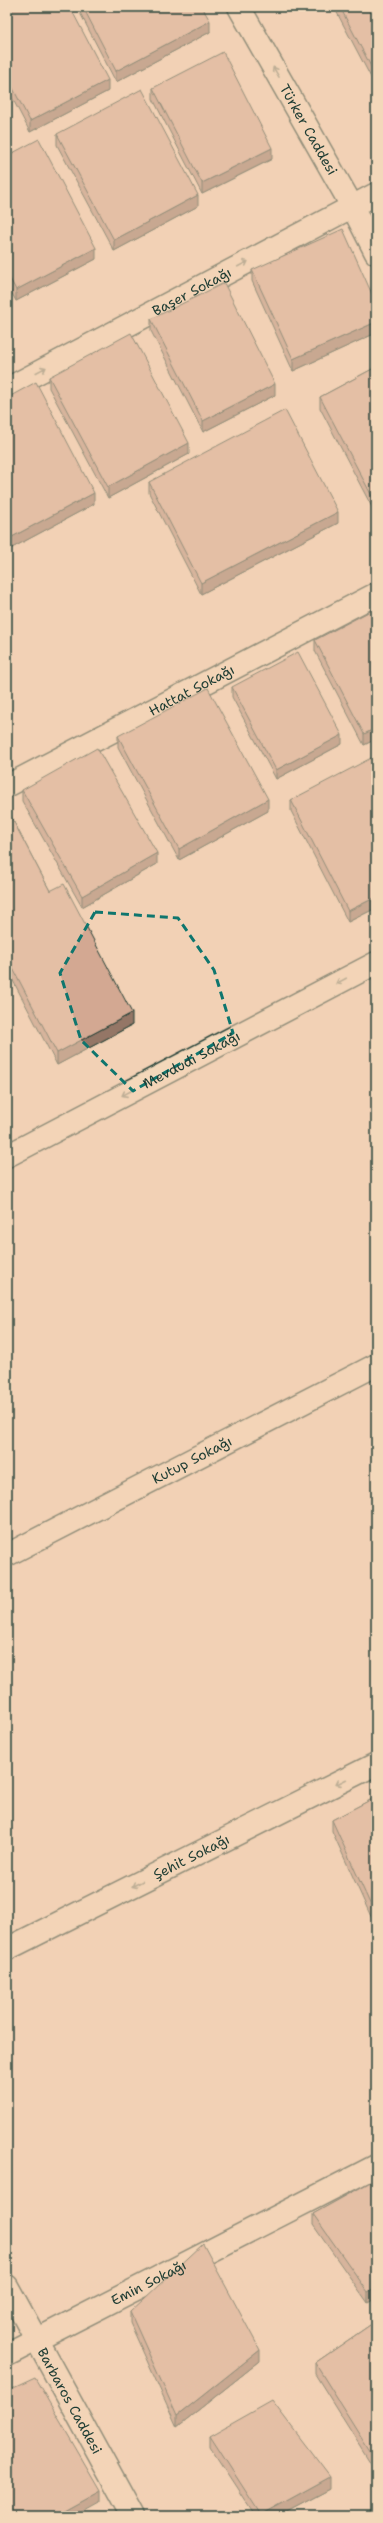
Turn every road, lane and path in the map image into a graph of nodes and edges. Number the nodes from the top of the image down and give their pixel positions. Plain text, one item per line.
1 (239, 7) edge
2 (376, 194) edge
3 (352, 206) junction
4 (376, 253) edge
5 (7, 389) edge
6 (376, 594) edge
7 (7, 786) edge
8 (376, 963) edge
9 (7, 1156) edge
10 (376, 1365) edge
11 (7, 1555) edge
12 (376, 1764) edge
13 (7, 1949) edge
14 (376, 2166) edge
15 (7, 2286) edge
16 (37, 2339) junction
17 (7, 2355) edge
18 (133, 2516) edge

3 -> 1 street, Türker Caddesi
2 - 3 street, Başer Sokağı
3 - 4 street, Türker Caddesi
5 -> 3 street, Başer Sokağı
6 - 7 street, Hattat Sokağı
8 -> 9 street, Mevdudi Sokağı
10 - 11 street, Kutup Sokağı
12 -> 13 street, Şehit Sokağı
14 - 16 street, Emin Sokağı
15 - 16 street, Barbaros Caddesi
16 - 17 street, Emin Sokağı
16 - 18 street, Barbaros Caddesi

